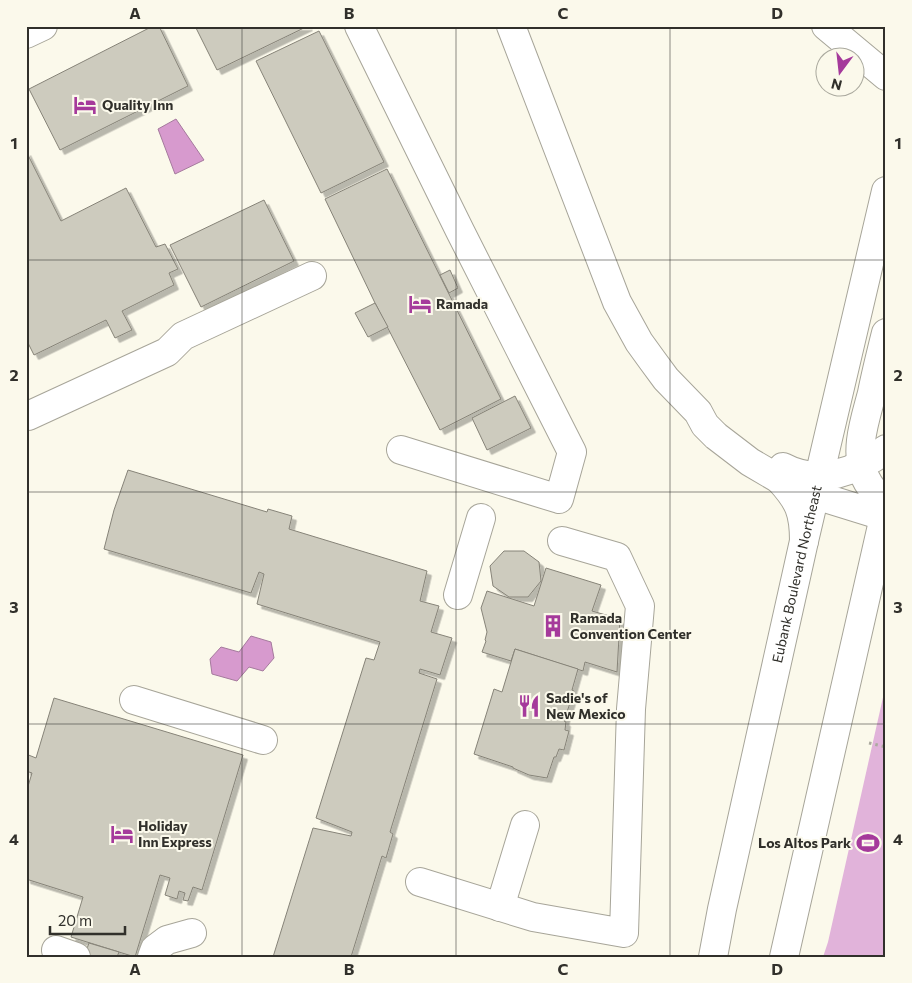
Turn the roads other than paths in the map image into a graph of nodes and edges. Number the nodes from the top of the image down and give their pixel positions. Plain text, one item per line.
1 (43, 26) edge
2 (360, 26) edge
3 (511, 26) edge
4 (826, 26) edge
5 (26, 34) edge
6 (886, 76) edge
7 (886, 191) edge
8 (312, 276) dead end
9 (886, 333) edge
10 (698, 412) junction
11 (27, 418) edge
12 (886, 449) edge
13 (401, 450) dead end
14 (862, 465) junction
15 (780, 480) junction
16 (818, 486) junction
17 (885, 511) edge
18 (481, 518) dead end
19 (562, 541) dead end
20 (804, 541) junction
21 (458, 595) dead end
22 (134, 700) dead end
23 (263, 740) dead end
24 (525, 825) dead end
25 (420, 882) dead end
26 (500, 907) junction
27 (722, 909) junction
28 (192, 933) dead end
29 (152, 957) edge
30 (713, 957) edge
31 (727, 957) edge
32 (784, 957) edge

1 - 5 main road
2 - 13 main road
3 - 10 main road
4 - 6 main road
7 - 16 main road, Eubank Boulevard Northeast
8 - 11 main road
9 - 14 main road
10 - 15 main road
10 - 16 main road
12 - 14 main road
14 - 16 main road
14 - 17 main road
15 - 16 main road
15 - 20 main road
16 - 17 main road
16 - 20 main road, Eubank Boulevard Northeast
17 - 32 main road
18 - 21 main road
19 - 26 main road
20 - 27 main road, Eubank Boulevard Northeast
22 - 23 main road
24 - 26 main road
25 - 26 main road
27 - 30 main road, Eubank Boulevard Northeast
27 - 31 main road
28 - 29 main road

